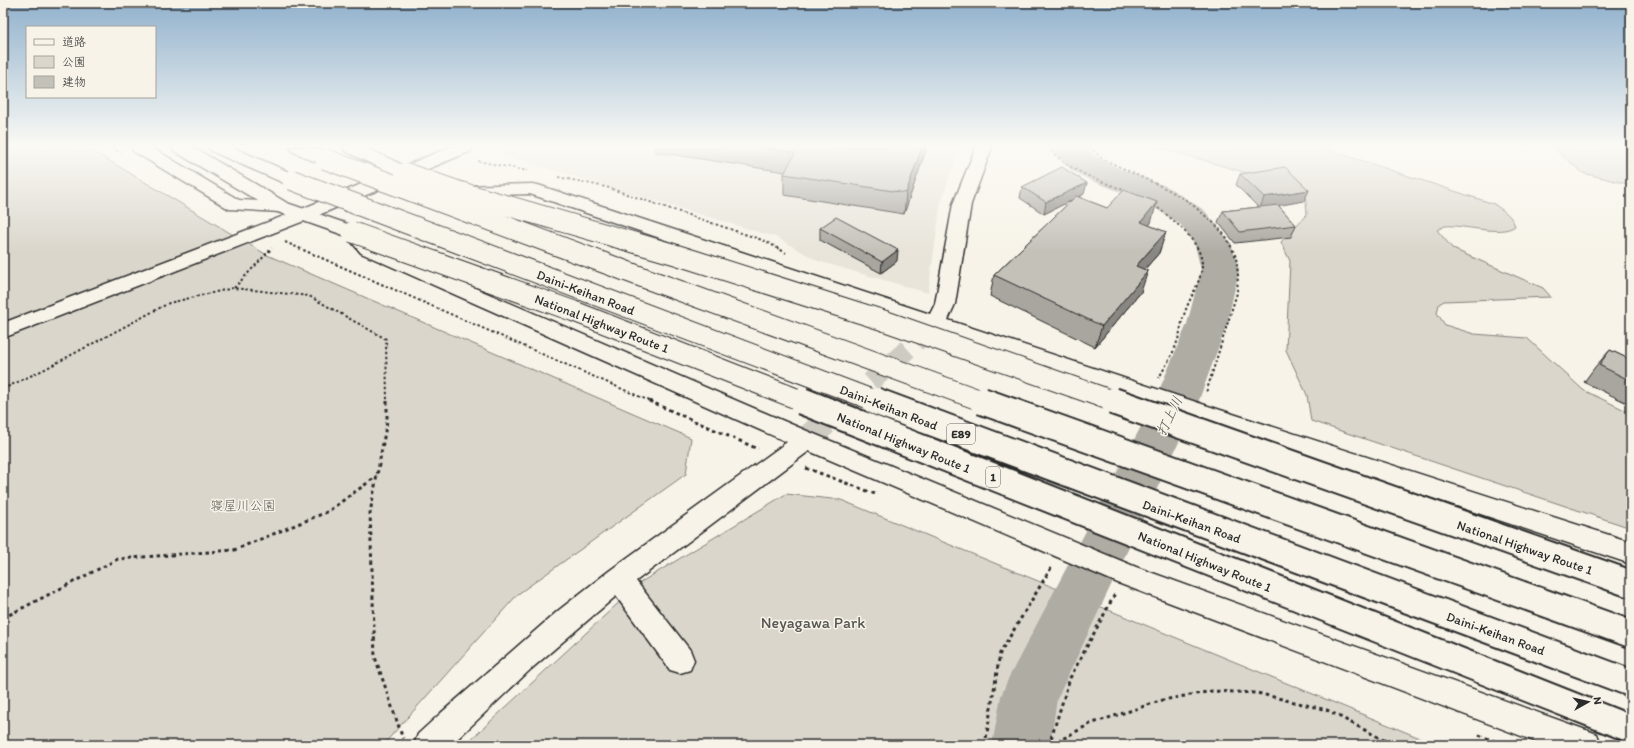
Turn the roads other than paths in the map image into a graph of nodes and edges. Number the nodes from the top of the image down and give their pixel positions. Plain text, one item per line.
1 (197, 182) edge
2 (239, 182) edge
3 (297, 182) edge
4 (383, 182) edge
5 (386, 182) edge
6 (431, 182) edge
7 (971, 182) edge
8 (457, 191) junction
9 (281, 207) junction
10 (303, 215) junction
11 (352, 232) junction
12 (936, 324) junction
13 (3, 331) edge
14 (806, 440) junction
15 (1631, 552) edge
16 (619, 579) junction
17 (1631, 584) edge
18 (1631, 634) edge
19 (680, 660) dead end
20 (1631, 684) edge
21 (1631, 729) edge
22 (429, 745) edge
23 (1586, 745) edge

1 - 9 main road
2 - 9 main road, National Highway Route 1 / 1
3 - 20 main road, Daini-Keihan Road / E89, bridge
4 - 10 main road
5 - 18 main road, bridge
6 - 8 main road, National Highway Route 1, bridge
7 - 12 main road
8 - 12 main road
8 - 17 main road, National Highway Route 1, bridge
9 - 10 main road, National Highway Route 1 / 1
10 - 11 main road, National Highway Route 1 / 1
10 - 13 main road
11 - 14 main road
11 - 21 main road, National Highway Route 1 / 1, bridge
12 - 15 main road
14 - 16 main road
14 - 23 main road
16 - 19 main road
16 - 22 main road

